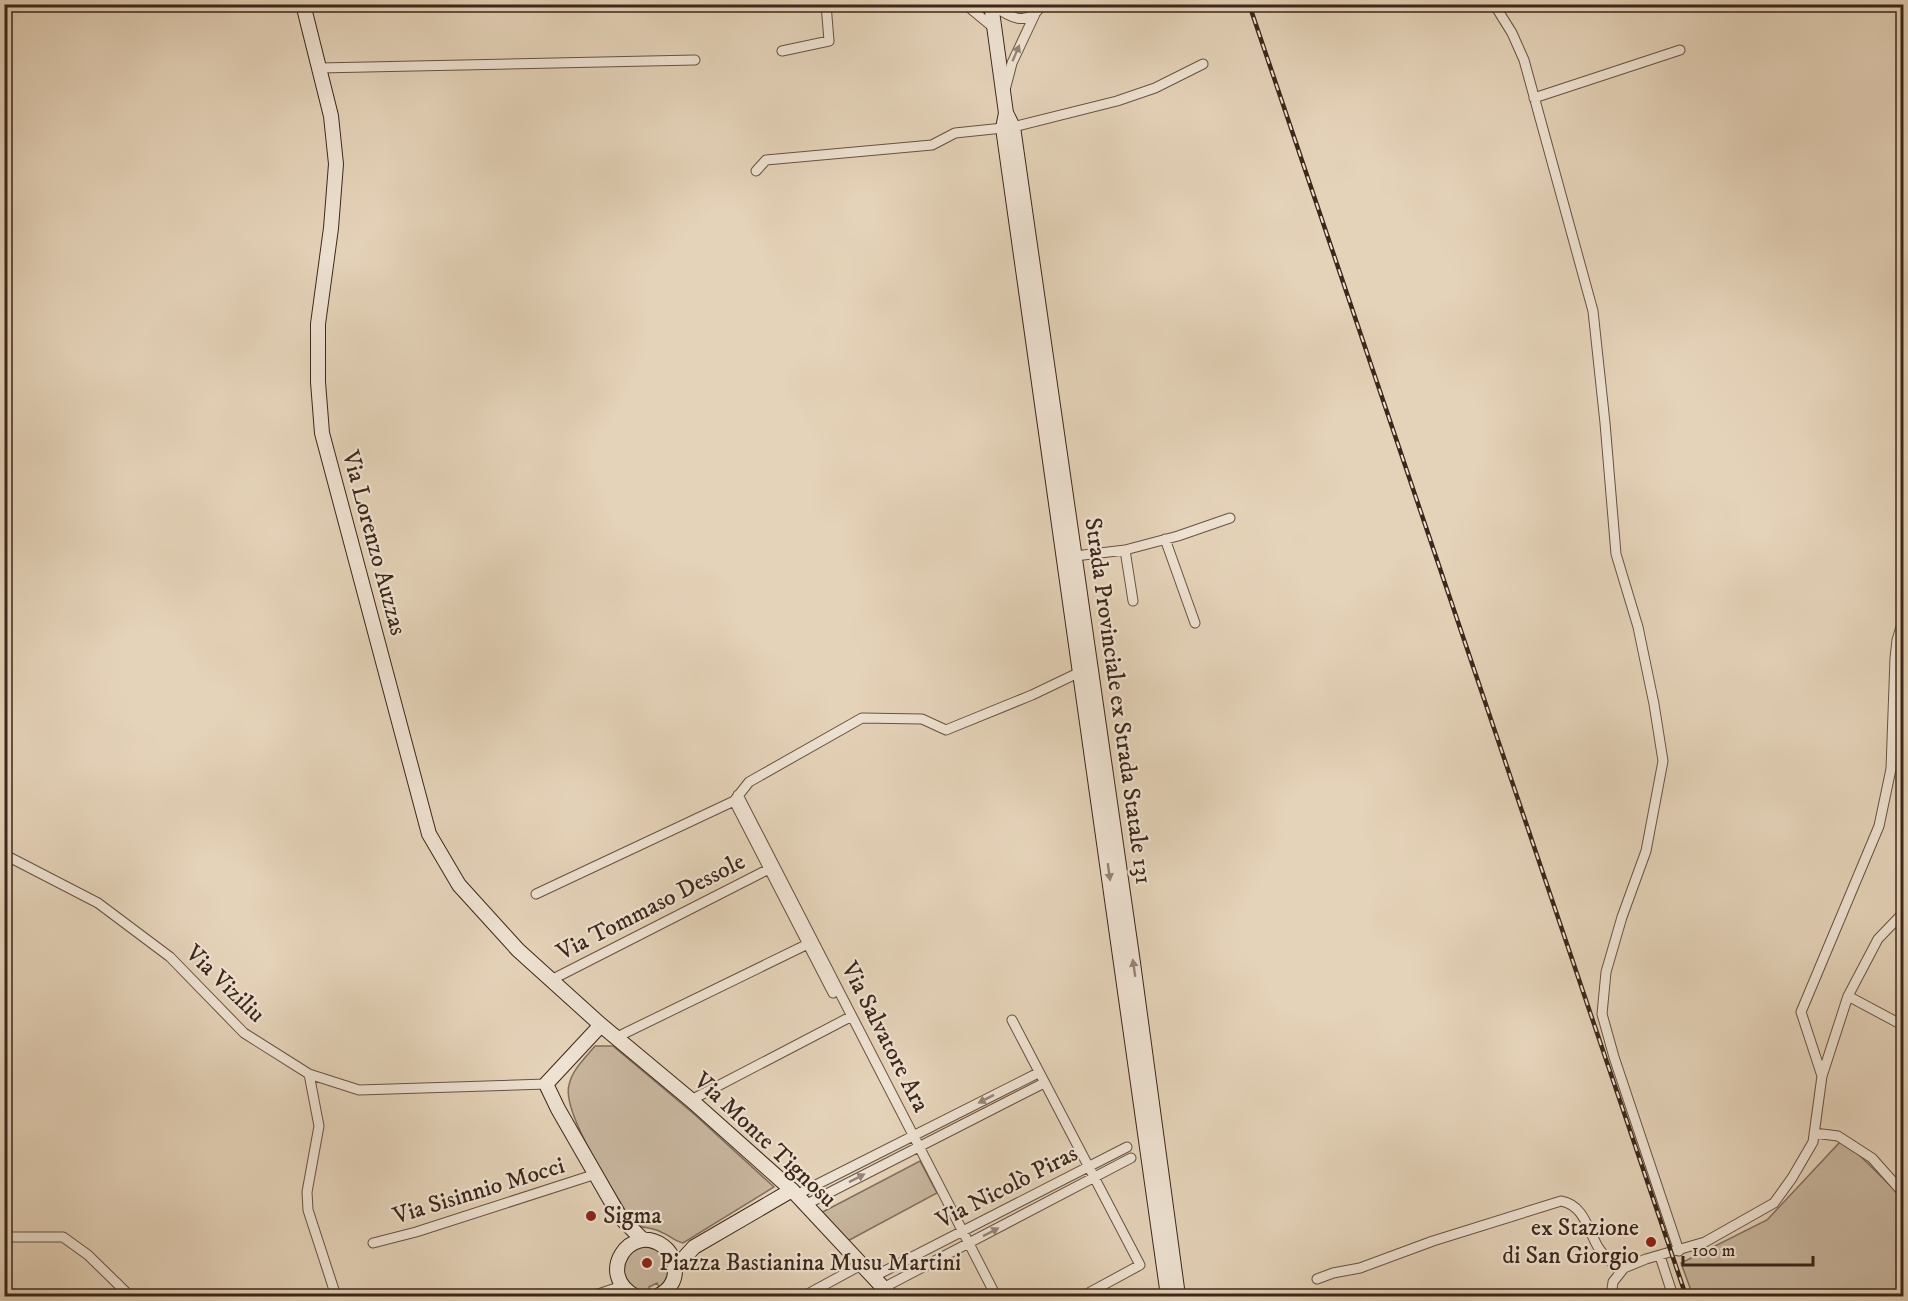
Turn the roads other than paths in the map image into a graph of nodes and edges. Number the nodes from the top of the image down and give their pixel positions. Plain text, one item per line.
1 (303, 4) edge
2 (826, 4) edge
3 (965, 4) edge
4 (991, 4) edge
5 (1042, 4) edge
6 (1494, 4) edge
7 (1035, 14) junction
8 (994, 28) junction
9 (1680, 50) dead end
10 (782, 51) dead end
11 (695, 60) dead end
12 (1203, 64) dead end
13 (319, 68) junction
14 (1003, 95) junction
15 (1534, 98) junction
16 (1008, 127) junction
17 (756, 171) dead end
18 (1230, 518) dead end
19 (1165, 539) junction
20 (1125, 550) junction
21 (1075, 556) junction
22 (1133, 601) dead end
23 (1904, 616) edge
24 (1196, 623) dead end
25 (1080, 672) junction
26 (736, 798) junction
27 (4, 852) edge
28 (770, 869) junction
29 (536, 894) dead end
30 (1904, 912) edge
31 (811, 943) junction
32 (551, 980) junction
33 (1848, 996) junction
34 (849, 1017) junction
35 (1012, 1020) dead end
36 (601, 1025) junction
37 (1904, 1026) edge
38 (615, 1038) junction
39 (1038, 1072) junction
40 (309, 1074) junction
41 (1822, 1076) junction
42 (1044, 1083) junction
43 (546, 1084) junction
44 (691, 1100) junction
45 (1814, 1133) junction
46 (911, 1137) junction
47 (1126, 1147) dead end
48 (917, 1148) junction
49 (1131, 1158) dead end
50 (1089, 1167) junction
51 (596, 1174) junction
52 (1094, 1178) junction
53 (1904, 1194) edge
54 (798, 1197) junction
55 (620, 1217) junction
56 (960, 1233) junction
57 (4, 1237) edge
58 (643, 1240) junction
59 (374, 1243) dead end
60 (966, 1245) junction
61 (694, 1247) junction
62 (626, 1248) junction
63 (667, 1249) junction
64 (1679, 1251) junction
65 (1660, 1256) junction
66 (861, 1265) junction
67 (675, 1268) junction
68 (1621, 1272) junction
69 (1317, 1279) dead end
70 (622, 1286) junction
71 (882, 1287) edge
72 (663, 1295) edge
73 (130, 1296) edge
74 (336, 1296) edge
75 (592, 1296) edge
76 (634, 1296) edge
77 (804, 1296) edge
78 (990, 1296) edge
79 (996, 1296) edge
80 (1083, 1296) edge
81 (1168, 1296) edge
82 (1178, 1296) edge
83 (1611, 1296) edge
84 (1673, 1296) edge

1 - 13 main road, Via Lorenzo Auzzas
2 - 10 street
3 - 8 street
4 - 7 street
4 - 8 main road, Strada Provinciale ex Strada Statale 131
5 - 7 street
6 - 15 street
14 -> 7 street
8 - 14 main road, Strada Provinciale ex Strada Statale 131
9 - 15 street
11 - 13 street
12 - 16 street
13 - 32 main road, Via Lorenzo Auzzas
14 - 16 main road, Strada Provinciale ex Strada Statale 131
15 - 64 street
16 - 17 street
16 - 21 main road, Strada Provinciale ex Strada Statale 131
16 - 25 main road, Strada Provinciale ex Strada Statale 131
18 - 19 street
19 - 20 street
19 - 24 street
20 - 21 street
20 - 22 street
82 -> 21 main road, Strada Provinciale ex Strada Statale 131
23 - 41 street
25 - 26 street
25 -> 81 main road, Strada Provinciale ex Strada Statale 131
26 - 28 street, Via Salvatore Ara
26 - 29 street
26 - 31 street, Via Salvatore Ara
27 - 40 street, Via Viziliu
28 - 31 street, Via Salvatore Ara
28 - 32 street, Via Tommaso Dessole
30 - 33 street
31 - 34 street, Via Salvatore Ara
31 - 38 street
32 - 36 main road, Via Lorenzo Auzzas
33 - 37 street
33 - 41 street
34 - 44 street
34 - 46 street, Via Salvatore Ara
35 - 39 street
36 - 38 main road, Via Monte Tignosu
36 - 43 main road
38 - 44 main road, Via Monte Tignosu
39 - 42 street
39 -> 46 street
40 - 43 street, Via Viziliu
40 - 74 street
41 - 45 street
42 - 48 street
42 - 50 street
43 - 51 main road
44 - 54 main road, Via Monte Tignosu
45 - 53 street
45 - 64 street
46 - 48 street, Via Salvatore Ara
46 - 54 street
47 - 50 street, Via Nicolò Piras
54 -> 48 street
48 - 56 street, Via Salvatore Ara
49 - 52 street, Via Nicolò Piras
50 - 52 street
50 - 56 street, Via Nicolò Piras
51 - 55 main road
51 - 59 street, Via Sisinnio Mocci
60 -> 52 street, Via Nicolò Piras
52 - 80 street
54 - 61 main road
54 - 66 main road, Via Monte Tignosu
55 - 58 main road
55 - 62 main road
56 - 60 street, Via Salvatore Ara
56 - 71 street, Via Nicolò Piras
57 - 73 street
58 - 62 main road
58 - 63 main road
60 - 71 street, Via Nicolò Piras
60 - 78 street, Via Salvatore Ara
60 - 79 street, Via Salvatore Ara
61 - 63 main road
61 - 67 main road
62 - 70 main road
63 - 67 main road
64 - 65 street
65 - 68 street
65 - 84 street
66 - 71 main road, Via Monte Tignosu
66 - 77 street
67 - 72 main road
68 - 69 street
68 - 83 street
70 - 75 street
70 - 76 main road

